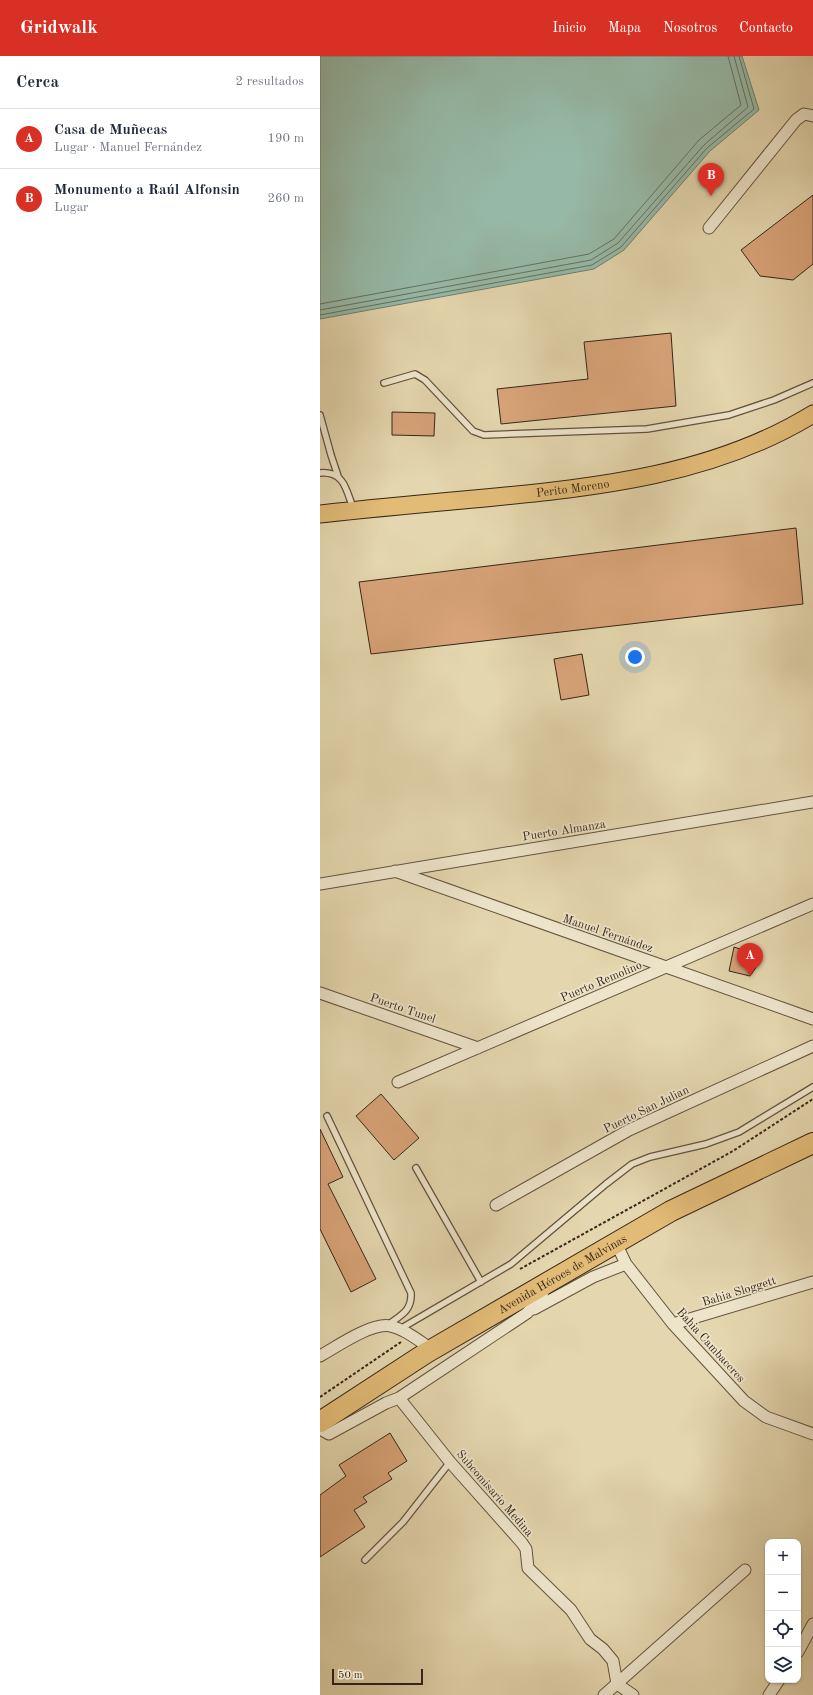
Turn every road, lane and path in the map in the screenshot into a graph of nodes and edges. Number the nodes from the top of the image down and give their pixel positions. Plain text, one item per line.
1 (813, 116) edge
2 (709, 228) dead end
3 (384, 383) dead end
4 (813, 383) edge
5 (813, 414) edge
6 (320, 415) edge
7 (320, 473) edge
8 (338, 476) junction
9 (353, 510) junction
10 (320, 514) edge
11 (813, 802) edge
12 (395, 871) junction
13 (320, 884) edge
14 (813, 904) edge
15 (666, 967) junction
16 (320, 993) edge
17 (813, 1019) edge
18 (813, 1046) edge
19 (478, 1048) junction
20 (398, 1082) dead end
21 (813, 1087) edge
22 (813, 1099) edge
23 (328, 1116) dead end
24 (813, 1143) edge
25 (416, 1168) dead end
26 (496, 1205) dead end
27 (616, 1243) junction
28 (626, 1264) junction
29 (519, 1270) dead end
30 (481, 1282) junction
31 (813, 1282) edge
32 (547, 1284) junction
33 (527, 1313) junction
34 (673, 1324) junction
35 (388, 1325) junction
36 (400, 1329) junction
37 (410, 1336) junction
38 (433, 1350) junction
39 (320, 1356) edge
40 (320, 1397) edge
41 (399, 1398) junction
42 (320, 1422) edge
43 (320, 1429) edge
44 (813, 1434) edge
45 (450, 1462) junction
46 (365, 1560) dead end
47 (745, 1570) dead end
48 (813, 1624) edge
49 (801, 1647) edge
50 (777, 1683) edge
51 (617, 1684) junction
52 (604, 1695) edge
53 (633, 1695) edge
54 (769, 1695) edge

1 - 2 street
3 - 4 lane
5 - 9 main road, Perito Moreno
6 - 8 lane
7 - 8 lane
8 - 9 lane
9 - 10 main road, Perito Moreno
11 - 12 street, Puerto Almanza
12 - 13 street, Puerto Almanza
12 - 15 street, Manuel Fernández
14 - 15 street, Puerto Remolino
15 - 17 street, Manuel Fernández
15 - 19 street, Puerto Remolino
16 - 19 street, Puerto Tunel
18 - 26 street, Puerto San Julian
19 - 20 street, Puerto Remolino
21 - 30 lane
22 - 29 path
23 - 35 lane
24 - 27 highway, Avenida Héroes de Malvinas
25 - 30 lane
27 - 28 street, Bahia Cambaceres
27 - 32 highway, Avenida Héroes de Malvinas
28 - 33 street
28 - 34 street, Bahia Cambaceres
30 - 36 lane
31 - 34 street, Bahia Sloggett
32 - 33 street
32 - 38 highway, Avenida Héroes de Malvinas
33 - 41 street
34 - 44 street, Bahia Cambaceres
35 - 36 street
35 - 39 street
36 - 37 street
37 - 38 street
37 - 40 path
38 - 42 highway, Avenida Héroes de Malvinas
41 - 43 street
41 - 45 street, Subcomisario Medina
45 - 46 lane
45 - 51 street, Subcomisario Medina
47 - 51 street
48 - 49 street
50 - 54 street
51 - 52 street
51 - 53 street

